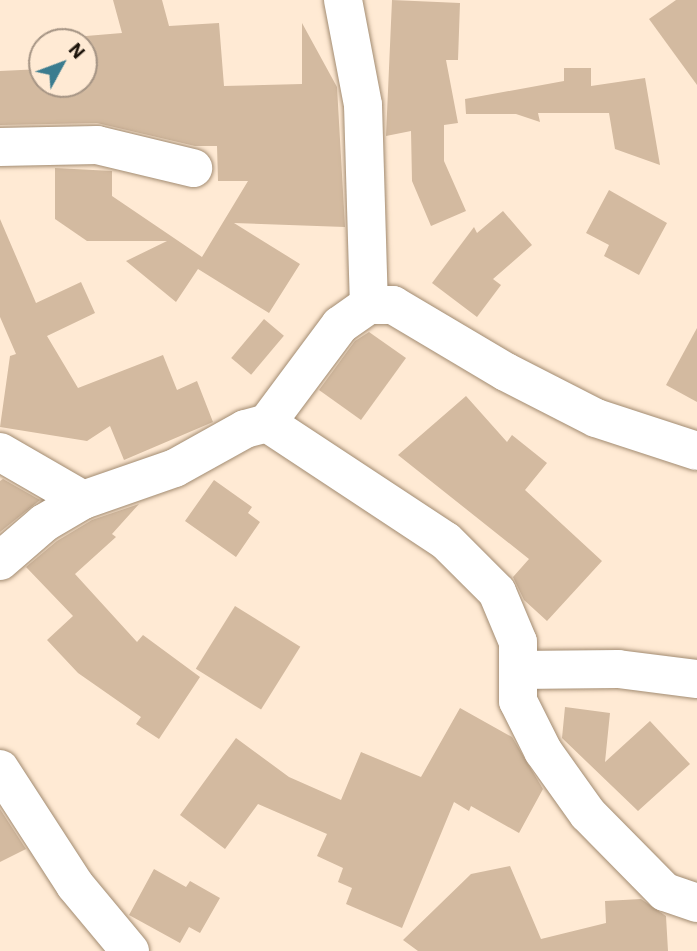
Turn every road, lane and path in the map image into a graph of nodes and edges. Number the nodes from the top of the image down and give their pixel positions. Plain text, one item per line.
1 (343, 0) edge
2 (0, 147) edge
3 (193, 168) dead end
4 (369, 305) junction
5 (267, 423) junction
6 (697, 451) edge
7 (0, 452) edge
8 (83, 500) junction
9 (0, 561) edge
10 (518, 670) junction
11 (697, 679) edge
12 (0, 769) edge
13 (697, 903) edge
14 (130, 951) edge

1 - 4 street
2 - 3 street
4 - 5 street
4 - 6 street
5 - 8 street
5 - 10 street
7 - 8 street
8 - 9 street
10 - 11 street
10 - 13 street
12 - 14 street

